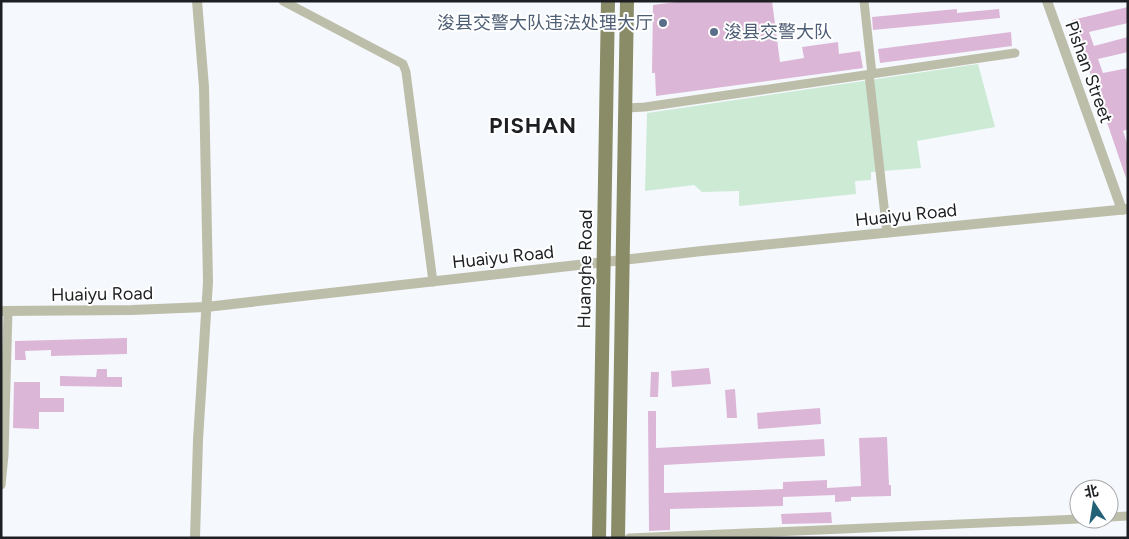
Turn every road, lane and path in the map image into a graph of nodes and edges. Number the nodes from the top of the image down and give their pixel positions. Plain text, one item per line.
1 (197, 1) edge
2 (283, 1) edge
3 (608, 1) edge
4 (628, 1) edge
5 (864, 1) edge
6 (1046, 1) edge
7 (1014, 53) dead end
8 (870, 74) junction
9 (626, 108) junction
10 (1125, 210) edge
11 (887, 233) junction
12 (623, 260) junction
13 (604, 262) junction
14 (433, 282) junction
15 (206, 307) junction
16 (5, 311) edge
17 (1, 485) edge
18 (1069, 520) edge
19 (767, 535) edge
20 (195, 538) edge
21 (599, 538) edge
22 (618, 538) edge
23 (629, 538) edge

1 - 15 street
2 - 14 street
3 - 13 main road, Huanghe Road
4 - 9 main road
5 - 8 street
6 - 10 street, Pishan Street
7 - 8 street
8 - 9 street
8 - 11 street
9 - 12 main road
10 - 11 street, Huaiyu Road
11 - 12 street, Huaiyu Road
12 - 13 street, Huaiyu Road
12 - 22 main road
13 - 14 street, Huaiyu Road
13 - 21 main road, Huanghe Road
14 - 15 street, Huaiyu Road
15 - 16 street, Huaiyu Road
15 - 20 street
16 - 17 street
18 - 19 street
19 - 23 street

